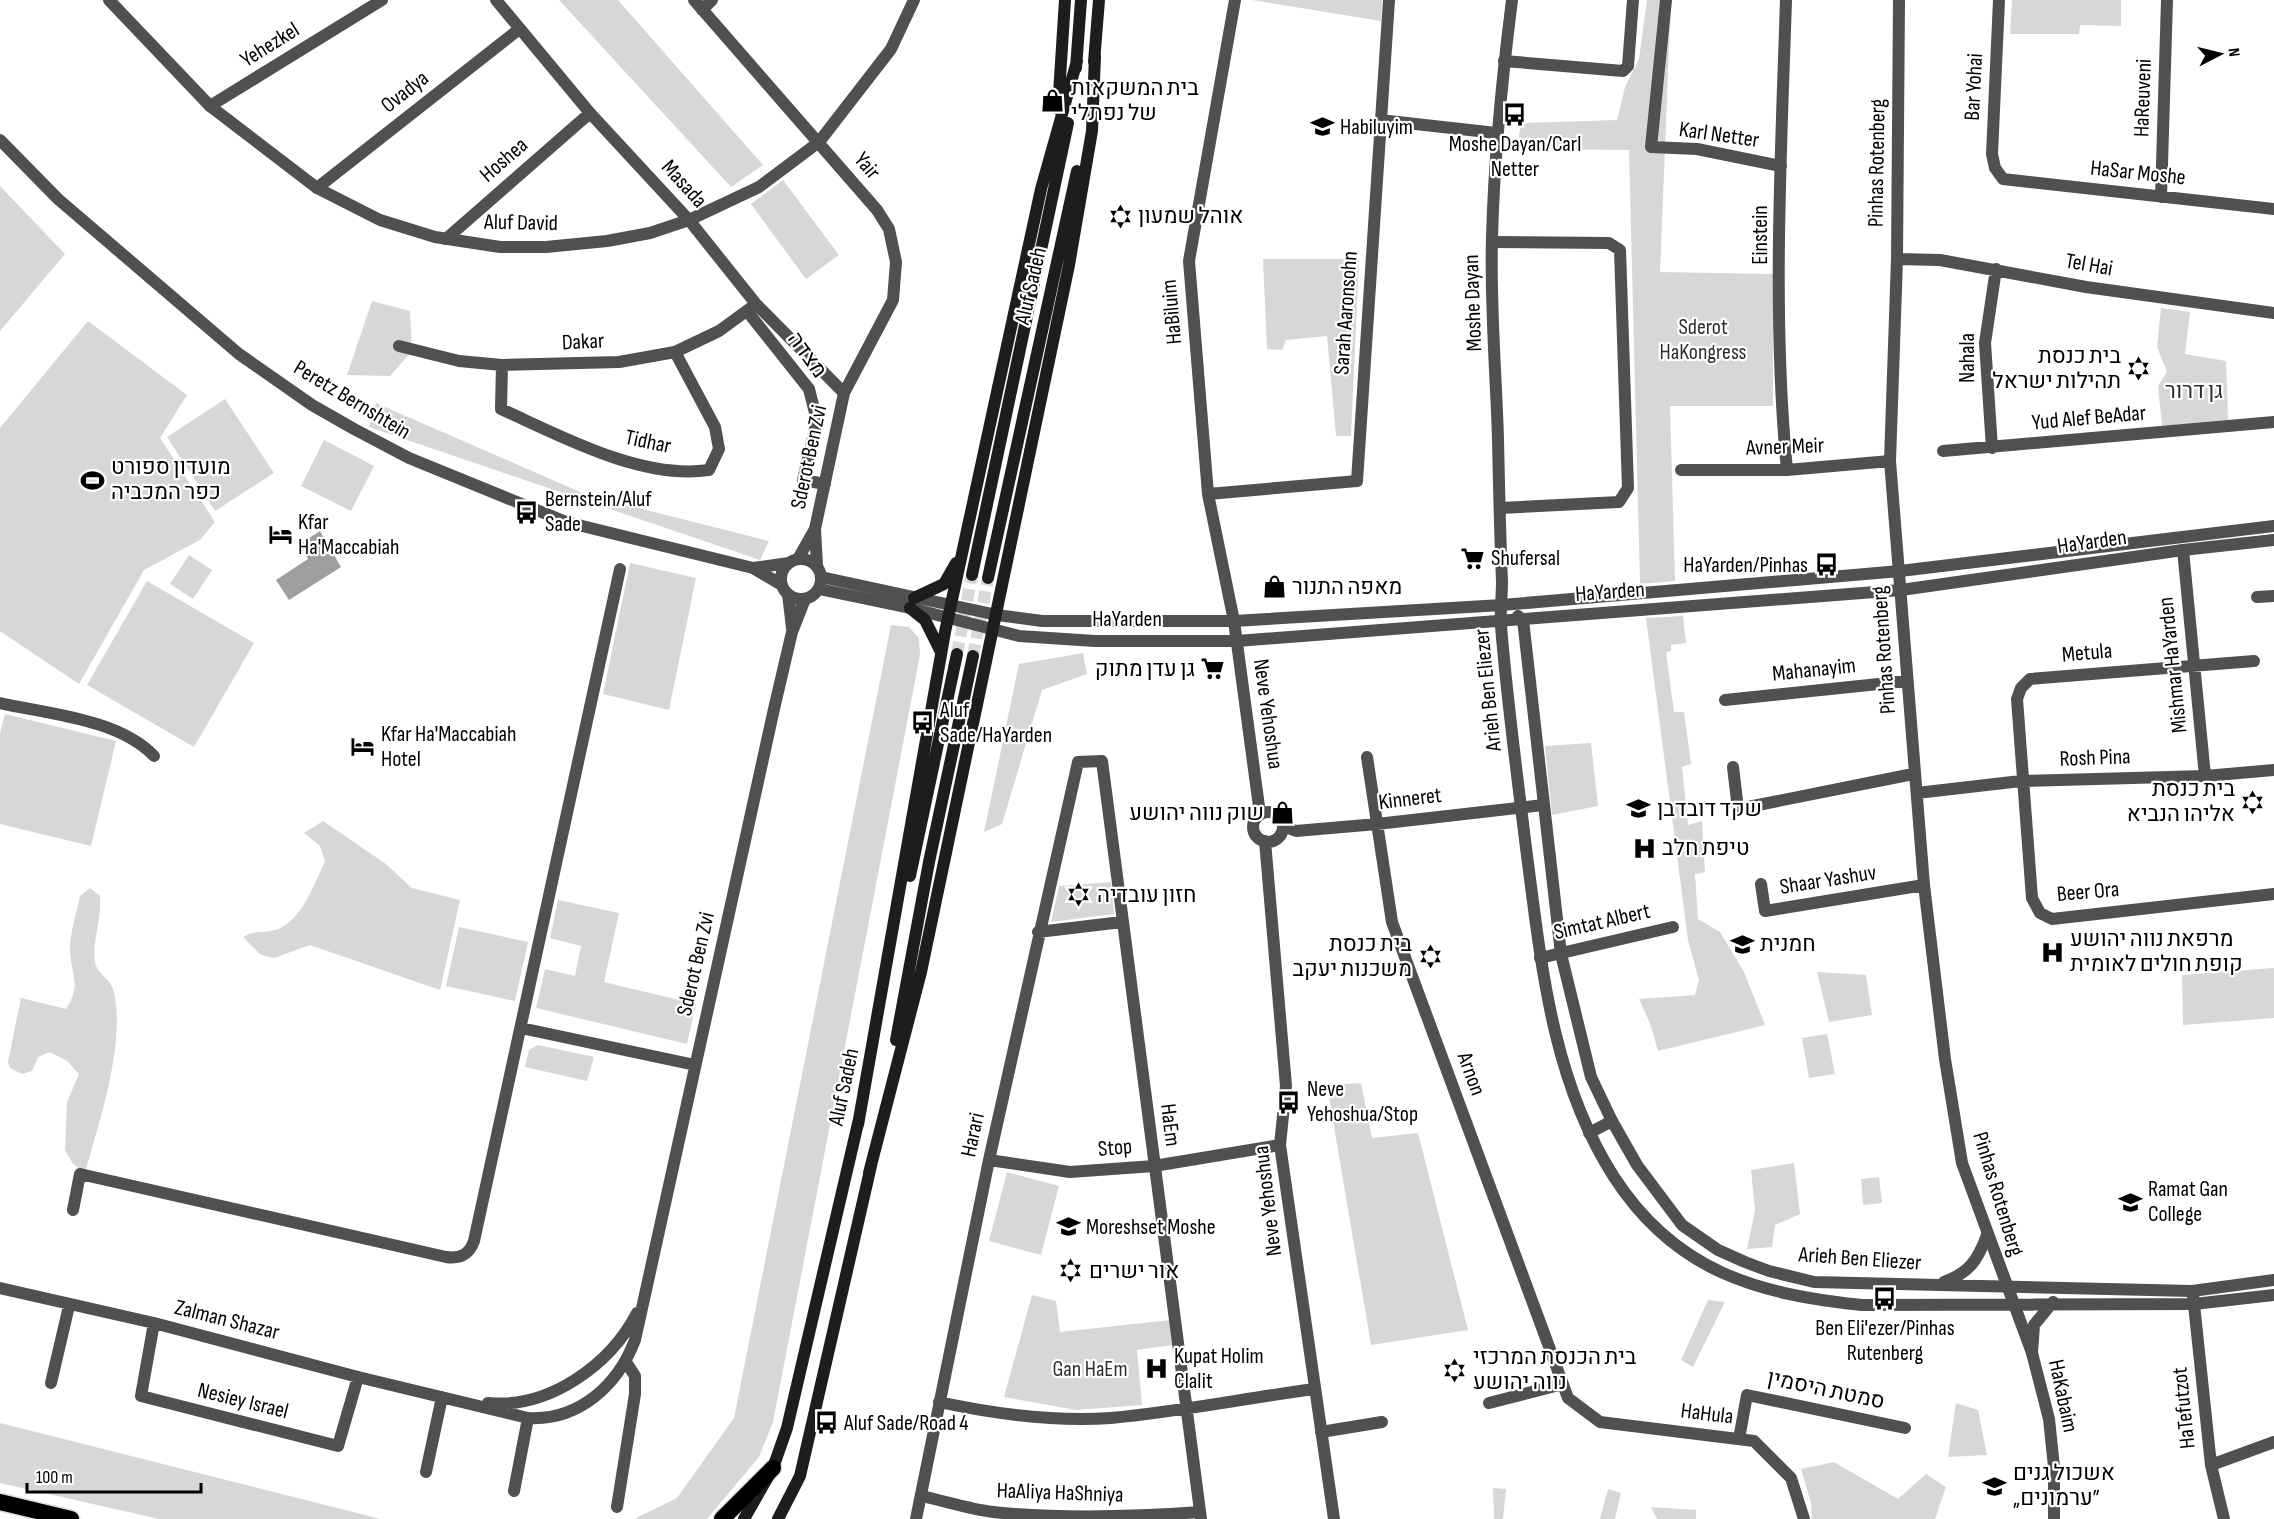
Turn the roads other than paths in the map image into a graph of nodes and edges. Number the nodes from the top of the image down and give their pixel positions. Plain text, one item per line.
1 (381, 0) edge
2 (496, 0) edge
3 (712, 0) edge
4 (914, 0) edge
5 (1065, 0) edge
6 (1081, 0) edge
7 (1099, 0) edge
8 (1235, 0) edge
9 (1389, 0) edge
10 (1512, 0) edge
11 (1633, 0) edge
12 (1666, 0) edge
13 (1786, 0) edge
14 (1899, 0) edge
15 (1999, 0) edge
16 (2167, 0) edge
17 (115, 2) edge
18 (698, 5) edge
19 (518, 30) junction
20 (1095, 56) junction
21 (1077, 61) junction
22 (1504, 61) junction
23 (210, 106) junction
24 (590, 113) junction
25 (1380, 120) junction
26 (1496, 133) junction
27 (1056, 137) junction
28 (0, 140) edge
29 (819, 142) junction
30 (1781, 166) junction
31 (1998, 175) joint
32 (316, 188) junction
33 (2161, 197) junction
34 (2274, 209) edge
35 (690, 220) junction
36 (446, 239) junction
37 (1492, 242) junction
38 (1897, 259) junction
39 (1996, 269) junction
40 (751, 307) junction
41 (2274, 313) edge
42 (399, 346) dead end
43 (675, 352) junction
44 (502, 365) junction
45 (844, 393) junction
46 (2274, 422) edge
47 (1992, 448) junction
48 (1943, 451) dead end
49 (1890, 461) junction
50 (1681, 470) dead end
51 (1787, 470) junction
52 (825, 484) junction
53 (1208, 494) junction
54 (1500, 508) junction
55 (2274, 526) edge
56 (815, 529) junction
57 (2274, 540) edge
58 (963, 549) junction
59 (2183, 550) junction
60 (794, 561) junction
61 (753, 568) junction
62 (620, 569) dead end
63 (1900, 571) junction
64 (972, 575) tunnel mouth
65 (819, 578) junction
66 (988, 578) tunnel mouth
67 (785, 589) junction
68 (1901, 590) junction
69 (2274, 596) edge
70 (2257, 597) dead end
71 (805, 598) junction
72 (912, 603) junction
73 (1502, 605) junction
74 (950, 612) junction
75 (997, 615) junction
76 (1523, 620) junction
77 (1234, 621) junction
78 (1501, 621) junction
79 (994, 631) junction
80 (792, 632) junction
81 (1237, 640) junction
82 (941, 653) junction
83 (957, 654) tunnel mouth
84 (973, 656) tunnel mouth
85 (2254, 661) dead end
86 (2194, 665) junction
87 (1907, 681) junction
88 (1725, 700) dead end
89 (0, 703) edge
90 (154, 756) dead end
91 (1368, 757) dead end
92 (1078, 762) joint
93 (1733, 767) dead end
94 (2274, 770) edge
95 (1913, 774) junction
96 (2205, 776) junction
97 (2021, 781) junction
98 (1917, 793) junction
99 (1543, 805) junction
100 (1521, 807) junction
101 (1260, 813) junction
102 (1377, 824) junction
103 (1282, 826) junction
104 (1265, 841) junction
105 (1761, 884) dead end
106 (1924, 885) junction
107 (2274, 894) edge
108 (1122, 922) junction
109 (1673, 927) dead end
110 (1038, 932) junction
111 (1561, 954) junction
112 (1540, 958) junction
113 (521, 1028) junction
114 (695, 1065) junction
115 (1612, 1121) junction
116 (858, 1125) junction
117 (1589, 1133) junction
118 (1280, 1145) junction
119 (988, 1160) junction
120 (1154, 1166) junction
121 (869, 1173) junction
122 (73, 1210) dead end
123 (1987, 1235) junction
124 (2274, 1280) edge
125 (1933, 1285) junction
126 (2006, 1286) junction
127 (0, 1288) edge
128 (2192, 1291) junction
129 (2274, 1295) edge
130 (2053, 1302) junction
131 (642, 1304) junction
132 (2014, 1304) junction
133 (2194, 1304) junction
134 (69, 1306) junction
135 (154, 1323) junction
136 (2032, 1353) junction
137 (626, 1362) junction
138 (358, 1377) junction
139 (51, 1383) dead end
140 (1563, 1384) junction
141 (1314, 1389) junction
142 (442, 1397) junction
143 (1568, 1398) joint
144 (939, 1402) junction
145 (1489, 1403) dead end
146 (1184, 1407) junction
147 (528, 1418) junction
148 (1382, 1422) dead end
149 (1905, 1428) dead end
150 (1321, 1432) junction
151 (1739, 1439) junction
152 (2274, 1442) edge
153 (2211, 1465) junction
154 (773, 1468) junction
155 (426, 1472) dead end
156 (514, 1491) dead end
157 (921, 1496) junction
158 (0, 1502) edge
159 (616, 1507) dead end
160 (1200, 1516) edge
161 (71, 1519) edge
162 (722, 1519) edge
163 (744, 1519) edge
164 (778, 1519) edge
165 (916, 1519) edge
166 (1334, 1519) edge
167 (1804, 1519) edge
168 (2054, 1519) edge
169 (2224, 1519) edge

1 - 23 street, Yehezkel
2 - 19 street, Masada
3 - 18 street
4 - 29 street, Aluf David
5 - 27 main road
6 - 21 main road, Aluf Sadeh
7 - 20 main road, Aluf Sadeh
8 - 53 street, HaBiluim
9 - 25 street, Sarah Aaronsohn
10 - 22 street, Moshe Dayan
11 - 22 street
12 - 30 street, Karl Netter
13 - 30 street, Einstein
14 - 38 street, Pinhas Rotenberg
15 - 31 street, Bar Yohai
16 - 33 street, HaReuveni
17 - 23 street, Aluf David
18 - 29 street, Yair
19 - 24 street, Masada
19 - 32 street, Ovadya
20 - 66 main road, Aluf Sadeh
20 - 75 main road
21 - 27 main road
21 - 64 main road, Aluf Sadeh
22 - 26 street, Moshe Dayan
23 - 32 street, Aluf David
24 - 35 street, Masada
24 - 36 street, Hoshea
25 - 26 street
25 - 53 street, Sarah Aaronsohn
26 - 37 street, Moshe Dayan
27 - 58 main road
28 - 61 street, Peretz Bernshtein
29 - 35 street, Aluf David
29 - 45 street, Yair
30 - 51 street, Einstein
31 - 33 street, HaSar Moshe
32 - 36 street, Aluf David
33 - 34 street, HaSar Moshe
35 - 36 street, Aluf David
35 - 40 street, Masada
37 - 54 street, Moshe Dayan
37 - 54 street
38 - 39 street, Tel Hai
38 - 49 street, Pinhas Rotenberg
39 - 41 street, Tel Hai
39 - 47 street, Nahala
40 - 43 street, Dakar
40 - 45 street, Masada
40 - 52 street, מצדה
42 - 44 street, Dakar
43 - 44 street, Dakar
43 - 44 street, Tidhar
45 - 52 street, Sderot Ben Zvi
46 - 47 street, Yud Alef BeAdar
47 - 48 street, Yud Alef BeAdar
49 - 51 street, Avner Meir
49 - 63 street, Pinhas Rotenberg
50 - 51 street, Avner Meir
52 - 56 street, Sderot Ben Zvi
53 - 77 street, HaBiluim
54 - 73 street, Moshe Dayan
55 - 63 street, HaYarden
56 - 60 street, Sderot Ben Zvi
56 - 65 street, Sderot Ben Zvi
57 - 59 street, HaYarden
58 - 72 main road
58 - 74 main road
59 - 68 street, HaYarden
59 - 86 street, Mishmar HaYarden
60 - 61 street, Peretz Bernshtein
60 - 65 street
60 - 67 street
61 - 67 street, Peretz Bernshtein
62 - 113 street
63 - 68 street, Pinhas Rotenberg
63 - 73 street, HaYarden
65 - 71 street
65 - 72 street
67 - 71 street
67 - 80 street, Sderot Ben Zvi
68 - 76 street, HaYarden
68 - 87 street, Pinhas Rotenberg
69 - 70 street
71 - 80 street, Sderot Ben Zvi
72 - 74 street
72 - 82 main road
73 - 76 street, Arieh Ben Eliezer
73 - 77 street, HaYarden
73 - 78 street, Arieh Ben Eliezer
74 - 75 street, HaYarden
74 - 79 street, HaYarden
74 - 82 main road
75 - 77 street, HaYarden
75 - 79 main road
76 - 78 street, HaYarden
76 - 99 street, Arieh Ben Eliezer
77 - 81 street, Neve Yehoshua
78 - 81 street, HaYarden
78 - 100 street, Arieh Ben Eliezer
79 - 81 street, HaYarden
79 - 121 main road
80 - 114 street, Sderot Ben Zvi
81 - 101 street, Neve Yehoshua
82 - 116 main road
83 - 116 main road, Aluf Sadeh
84 - 121 main road, Aluf Sadeh
85 - 86 street, Metula
86 - 96 street, Mishmar HaYarden
86 - 97 street, Metula
87 - 88 street, Mahanayim
87 - 95 street, Pinhas Rotenberg
89 - 90 street
91 - 102 street, Arnon
92 - 108 street, HaEm
92 - 110 street, Harari
93 - 95 street
94 - 96 street, Rosh Pina
95 - 98 street, Pinhas Rotenberg
96 - 97 street, Rosh Pina
97 - 98 street, Rosh Pina
97 - 107 street, Beer Ora
98 - 106 street, Pinhas Rotenberg
99 - 100 street, Kinneret
99 - 111 street, Arieh Ben Eliezer
100 - 102 street, Kinneret
100 - 112 street, Arieh Ben Eliezer
101 - 103 street
101 - 104 street
102 - 103 street, Kinneret
102 - 140 street, Arnon
103 - 104 street
104 - 118 street, Neve Yehoshua
105 - 106 street, Shaar Yashuv
106 - 123 street, Pinhas Rotenberg
108 - 110 street
108 - 120 street, HaEm
109 - 111 street, Simtat Albert
110 - 119 street, Harari
111 - 112 street, Simtat Albert
111 - 115 street, Arieh Ben Eliezer
112 - 117 street, Arieh Ben Eliezer
113 - 114 street
113 - 122 street
114 - 131 street, Sderot Ben Zvi
115 - 117 street
115 - 125 street, Arieh Ben Eliezer
116 - 154 main road, Aluf Sadeh
117 - 132 street, Arieh Ben Eliezer
118 - 120 street, Stop
118 - 141 street, Neve Yehoshua
119 - 120 street, Stop
119 - 144 street, Harari
120 - 146 street, HaEm
121 - 164 main road, Aluf Sadeh
123 - 125 street
123 - 126 street, Pinhas Rotenberg
124 - 128 street, Arieh Ben Eliezer
125 - 126 street, Arieh Ben Eliezer
126 - 128 street, Arieh Ben Eliezer
126 - 132 street, HaKabaim
127 - 134 street, Zalman Shazar
128 - 133 street, HaTefutzot
129 - 133 street, Arieh Ben Eliezer
130 - 132 street, Arieh Ben Eliezer
130 - 133 street, Arieh Ben Eliezer
130 - 136 street
131 - 137 street, Zalman Shazar
131 - 142 street, Zalman Shazar
132 - 136 street, HaKabaim
133 - 153 street, HaTefutzot
134 - 135 street, Zalman Shazar
134 - 139 street
135 - 138 street, Zalman Shazar
135 - 138 street, Nesiey Israel
136 - 168 street, HaKabaim
137 - 147 street, Zalman Shazar
137 - 159 street
138 - 142 street, Zalman Shazar
140 - 143 street, Arnon
140 - 145 street
141 - 146 street
141 - 150 street, Neve Yehoshua
142 - 147 street, Zalman Shazar
142 - 155 street
143 - 151 street, HaHula
144 - 146 street
144 - 157 street, Harari
146 - 160 street, HaEm
147 - 156 street
148 - 150 street
149 - 151 street, סמטת היסמין
150 - 166 street, Neve Yehoshua
151 - 167 street, HaHula
152 - 153 street
153 - 169 street, HaTefutzot
154 - 162 highway
154 - 163 main road, Aluf Sadeh
157 - 160 street, HaAliya HaShniya
157 - 165 street, Harari
158 - 161 highway

